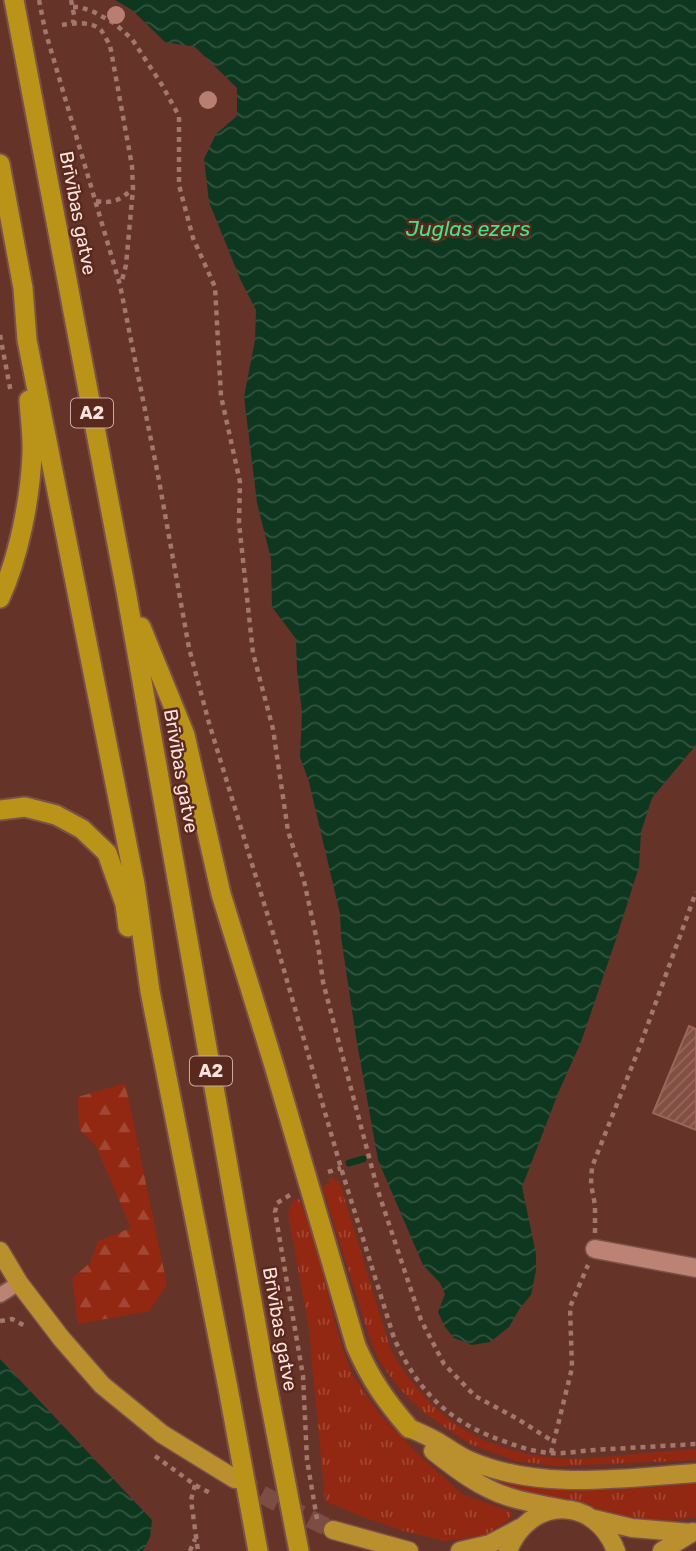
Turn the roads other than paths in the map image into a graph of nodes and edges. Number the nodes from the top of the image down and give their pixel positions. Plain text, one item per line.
1 (14, 0) edge
2 (0, 164) edge
3 (27, 340) junction
4 (126, 590) junction
5 (0, 598) edge
6 (0, 810) edge
7 (150, 991) junction
8 (594, 1250) road end
9 (0, 1251) edge
10 (696, 1268) edge
11 (19, 1283) junction
12 (0, 1295) edge
13 (409, 1428) junction
14 (696, 1473) edge
15 (235, 1479) tunnel mouth
16 (569, 1510) junction
17 (594, 1519) junction
18 (326, 1527) tunnel mouth
19 (520, 1528) junction
20 (694, 1532) edge
21 (258, 1551) edge
22 (299, 1551) edge
23 (409, 1551) edge
24 (460, 1551) edge
25 (508, 1551) edge
26 (616, 1551) edge
27 (662, 1551) edge

1 - 4 highway, Brīvības gatve / A2
2 - 3 highway, A2
3 - 5 highway
3 - 7 highway, A2
4 - 13 highway
4 - 22 highway, Brīvības gatve / A2
6 - 7 highway
7 - 21 highway, A2
8 - 10 street
9 - 11 main road
11 - 12 lane
11 - 15 main road
13 - 14 main road
13 - 16 main road
16 - 17 main road
16 - 19 main road
17 - 20 main road
17 - 26 main road
18 - 23 main road
19 - 24 main road
19 - 25 main road
20 - 27 main road

